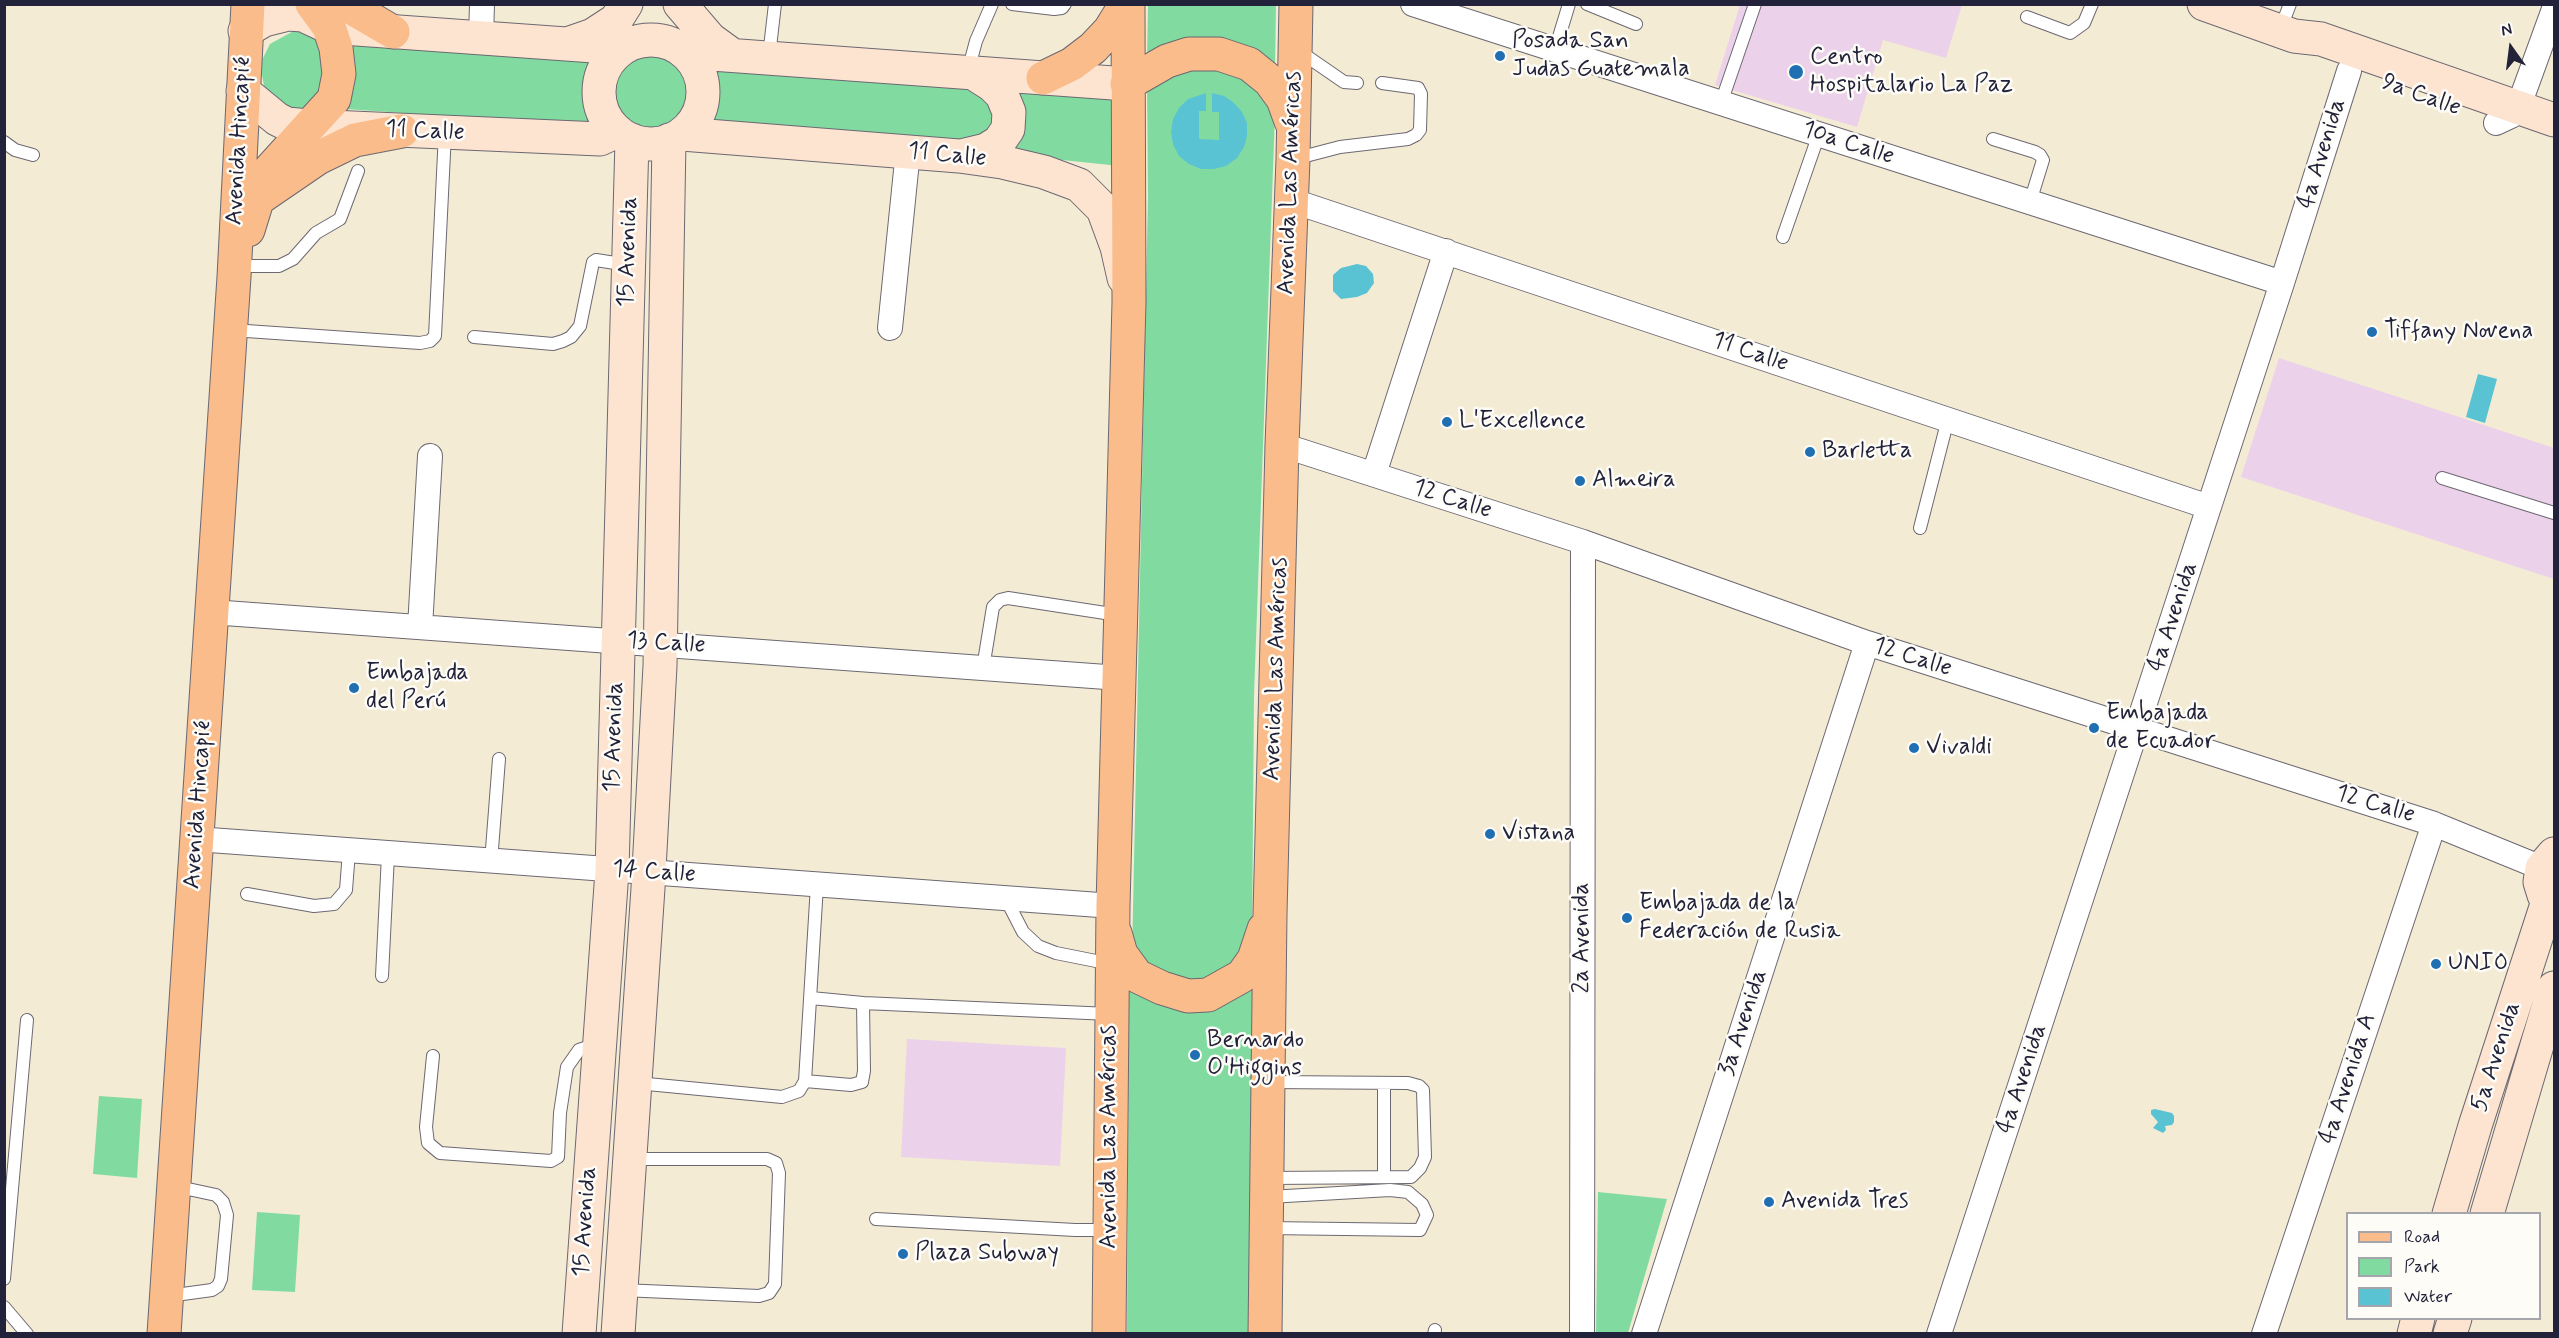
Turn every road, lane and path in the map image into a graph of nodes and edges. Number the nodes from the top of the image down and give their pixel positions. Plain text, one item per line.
1 (482, 4) edge
2 (626, 4) edge
3 (633, 4) edge
4 (670, 4) edge
5 (680, 4) edge
6 (775, 4) edge
7 (992, 4) edge
8 (1012, 4) edge
9 (1065, 4) edge
10 (1127, 4) edge
11 (1296, 4) edge
12 (1413, 4) edge
13 (1569, 4) edge
14 (1587, 4) edge
15 (1755, 4) edge
16 (2092, 4) edge
17 (2204, 4) edge
18 (2554, 9) edge
19 (329, 12) edge
20 (2027, 17) dead end
21 (247, 18) edge
22 (1636, 24) dead end
23 (2288, 24) edge
24 (481, 38) junction
25 (567, 44) junction
26 (627, 46) junction
27 (677, 47) junction
28 (1295, 48) junction
29 (1556, 50) junction
30 (732, 55) junction
31 (769, 58) junction
32 (2383, 60) junction
33 (2349, 71) junction
34 (970, 73) junction
35 (1042, 78) junction
36 (1357, 83) dead end
37 (1382, 83) dead end
38 (1127, 84) junction
39 (243, 91) junction
40 (1720, 103) junction
41 (2507, 116) junction
42 (2554, 120) edge
43 (309, 126) junction
44 (402, 130) junction
45 (445, 132) junction
46 (1819, 134) junction
47 (625, 136) junction
48 (676, 137) junction
49 (1993, 139) dead end
50 (4, 142) edge
51 (1293, 144) junction
52 (2554, 144) edge
53 (908, 152) junction
54 (33, 155) dead end
55 (959, 156) junction
56 (358, 171) dead end
57 (256, 200) junction
58 (1290, 200) junction
59 (2030, 202) junction
60 (1783, 237) dead end
61 (1446, 251) junction
62 (629, 265) junction
63 (236, 271) junction
64 (2282, 283) junction
65 (1129, 302) junction
66 (890, 328) dead end
67 (231, 330) junction
68 (474, 337) dead end
69 (1948, 419) junction
70 (1282, 445) junction
71 (430, 456) dead end
72 (1374, 474) junction
73 (2442, 478) dead end
74 (2209, 507) junction
75 (2554, 513) edge
76 (1920, 528) dead end
77 (1583, 542) junction
78 (211, 612) junction
79 (1122, 615) junction
80 (420, 627) junction
81 (617, 641) junction
82 (1868, 643) junction
83 (660, 644) junction
84 (983, 668) junction
85 (1120, 678) junction
86 (2137, 731) junction
87 (499, 759) dead end
88 (2434, 824) junction
89 (196, 839) junction
90 (349, 851) junction
91 (388, 855) junction
92 (2548, 861) edge
93 (491, 862) junction
94 (612, 871) junction
95 (648, 872) junction
96 (817, 885) junction
97 (247, 894) dead end
98 (1006, 899) junction
99 (2551, 904) edge
100 (1270, 914) junction
101 (1113, 916) junction
102 (1112, 964) junction
103 (382, 976) dead end
104 (2554, 988) edge
105 (811, 998) junction
106 (863, 1003) junction
107 (1111, 1014) junction
108 (27, 1020) dead end
109 (598, 1043) junction
110 (433, 1056) dead end
111 (805, 1081) junction
112 (1267, 1082) junction
113 (636, 1083) junction
114 (1384, 1083) junction
115 (630, 1159) junction
116 (1384, 1178) junction
117 (173, 1186) junction
118 (1266, 1201) junction
119 (2450, 1212) edge
120 (2488, 1212) edge
121 (876, 1219) dead end
122 (1110, 1230) junction
123 (4, 1279) edge
124 (621, 1290) junction
125 (166, 1296) junction
126 (4, 1306) edge
127 (27, 1334) edge
128 (164, 1334) edge
129 (579, 1334) edge
130 (618, 1334) edge
131 (1109, 1334) edge
132 (1264, 1334) edge
133 (1582, 1334) edge
134 (1644, 1334) edge
135 (1940, 1334) edge
136 (2264, 1334) edge

1 - 24 street
2 - 25 street
3 - 26 street
4 - 27 street
5 - 30 street
6 - 31 lane
7 - 34 lane
8 - 9 lane
10 - 35 main road
10 - 38 main road, Avenida Las Américas
11 - 28 main road, Avenida Las Américas
12 - 29 street, 10a Calle
13 - 29 lane
14 - 22 lane
15 - 40 lane
16 - 20 lane
17 - 23 street, 9a Calle
18 - 41 street
19 - 21 street
19 - 24 street
19 - 43 main road, Avenida Hincapié
21 - 39 main road, Avenida Hincapié
23 - 32 street, 9a Calle
23 - 33 street, 9a Calle
24 - 25 street
25 - 26 street
26 - 27 street
26 - 47 street
27 - 30 street
27 - 48 street
28 - 36 lane
28 - 51 main road, Avenida Las Américas
29 - 40 street, 10a Calle
30 - 31 street
31 - 34 street
32 - 33 street
32 - 41 street, 9a Calle
33 - 41 street, 9a Calle
33 - 64 street, 4a Avenida
34 - 35 street
34 - 55 street
35 - 38 street
37 - 51 lane
38 - 51 main road
38 - 65 main road, Avenida Las Américas
39 - 43 street, 11 Calle
39 - 63 main road, Avenida Hincapié
40 - 46 street, 10a Calle
41 - 42 street, 9a Calle
41 - 52 street, 9a Calle
43 - 44 street, 11 Calle
43 - 57 main road, Avenida Hincapié
44 - 45 street, 11 Calle
44 - 57 main road
45 - 47 street, 11 Calle
45 - 67 lane
46 - 59 street, 10a Calle
46 - 60 lane
47 - 48 street
47 - 62 street, 15 Avenida
48 - 53 street, 11 Calle
48 - 83 street, 15 Avenida
49 - 59 lane
50 - 54 lane
51 - 58 main road, Avenida Las Américas
53 - 55 street, 11 Calle
53 - 66 street
55 - 65 street, 11 Calle
56 - 63 lane
57 - 63 main road, Avenida Hincapié
58 - 61 street, 11 Calle
58 - 70 main road, Avenida Las Américas
59 - 64 street, 10a Calle
61 - 69 street, 11 Calle
61 - 72 street
62 - 68 lane
62 - 81 street, 15 Avenida
63 - 67 main road, Avenida Hincapié
64 - 74 street, 4a Avenida
65 - 79 main road, Avenida Las Américas
67 - 78 main road, Avenida Hincapié
69 - 74 street, 11 Calle
69 - 76 lane
70 - 72 street, 12 Calle
70 - 100 main road, Avenida Las Américas
71 - 80 street
72 - 77 street, 12 Calle
73 - 75 lane
74 - 86 street, 4a Avenida
77 - 82 street, 12 Calle
77 - 133 street, 2a Avenida
78 - 80 street, 13 Calle
78 - 89 main road, Avenida Hincapié
79 - 84 lane
79 - 85 main road, Avenida Las Américas
80 - 81 street, 13 Calle
81 - 83 street, 13 Calle
81 - 94 street, 15 Avenida
82 - 86 street, 12 Calle
82 - 134 street, 3a Avenida
83 - 84 street, 13 Calle
83 - 95 street, 15 Avenida
84 - 85 street, 13 Calle
85 - 101 main road, Avenida Las Américas
86 - 88 street, 12 Calle
86 - 135 street, 4a Avenida
87 - 93 lane
88 - 92 street, 12 Calle
88 - 136 street, 4a Avenida A
89 - 90 street, 14 Calle
89 - 117 main road, Avenida Hincapié
90 - 91 street, 14 Calle
90 - 97 lane
91 - 93 street, 14 Calle
91 - 103 lane
92 - 99 street
93 - 94 street, 14 Calle
94 - 95 street, 14 Calle
94 - 109 street, 15 Avenida
95 - 96 street, 14 Calle
95 - 113 street, 15 Avenida
96 - 98 street, 14 Calle
96 - 105 lane
98 - 101 street, 14 Calle
98 - 102 lane
99 - 119 street, 5a Avenida
100 - 101 main road
100 - 112 main road, Avenida Las Américas
101 - 102 main road, Avenida Las Américas
102 - 107 main road, Avenida Las Américas
104 - 120 street, 5a Avenida
105 - 106 lane
105 - 111 lane
106 - 107 lane
106 - 111 lane
107 - 122 main road, Avenida Las Américas
108 - 123 lane
109 - 110 lane
109 - 129 street, 15 Avenida
111 - 113 lane
112 - 114 lane
112 - 118 main road, Avenida Las Américas
113 - 115 street, 15 Avenida
114 - 116 lane
114 - 116 lane
115 - 124 street, 15 Avenida
115 - 124 lane
116 - 118 lane
117 - 125 main road, Avenida Hincapié
117 - 125 lane
118 - 118 lane
118 - 132 main road, Avenida Las Américas
121 - 122 lane
122 - 131 main road, Avenida Las Américas
124 - 130 street, 15 Avenida
125 - 128 main road, Avenida Hincapié
126 - 127 lane

